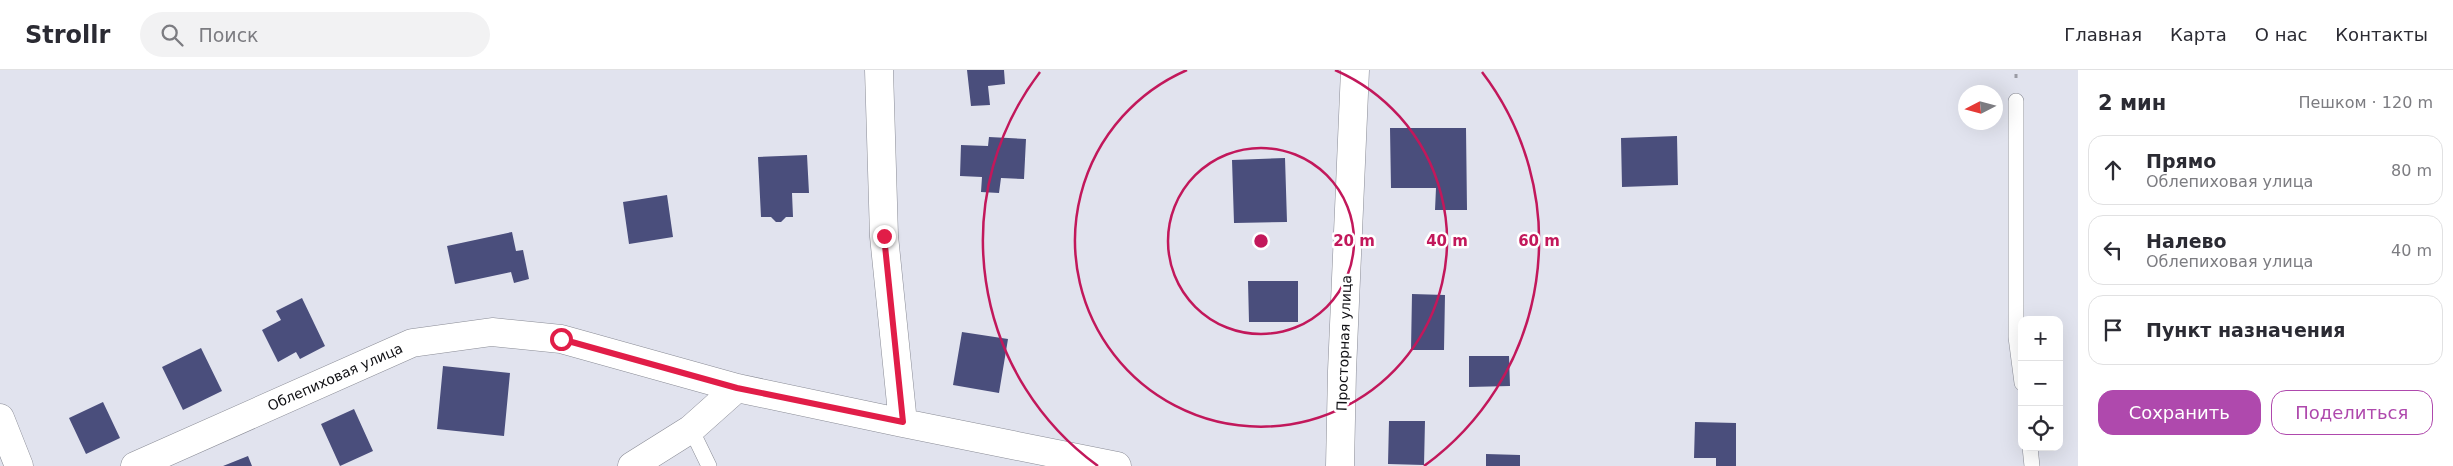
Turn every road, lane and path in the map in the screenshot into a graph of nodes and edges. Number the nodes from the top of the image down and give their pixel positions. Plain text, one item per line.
1 (879, 70) edge
2 (1355, 70) edge
3 (2016, 101) dead end
4 (2019, 361) edge
5 (737, 388) junction
6 (0, 418) edge
7 (903, 422) junction
8 (691, 429) junction
9 (2030, 451) edge
10 (20, 466) edge
11 (135, 466) edge
12 (632, 466) edge
13 (709, 466) edge
14 (1117, 466) edge
15 (1340, 466) edge
16 (2032, 466) edge

1 - 7 street
2 - 15 street, Просторная улица
3 - 4 lane
5 - 7 street, Облепиховая улица
5 - 8 street
5 - 11 street, Облепиховая улица
6 - 10 street
7 - 14 street, Облепиховая улица
8 - 12 street
8 - 13 lane
9 - 16 lane

